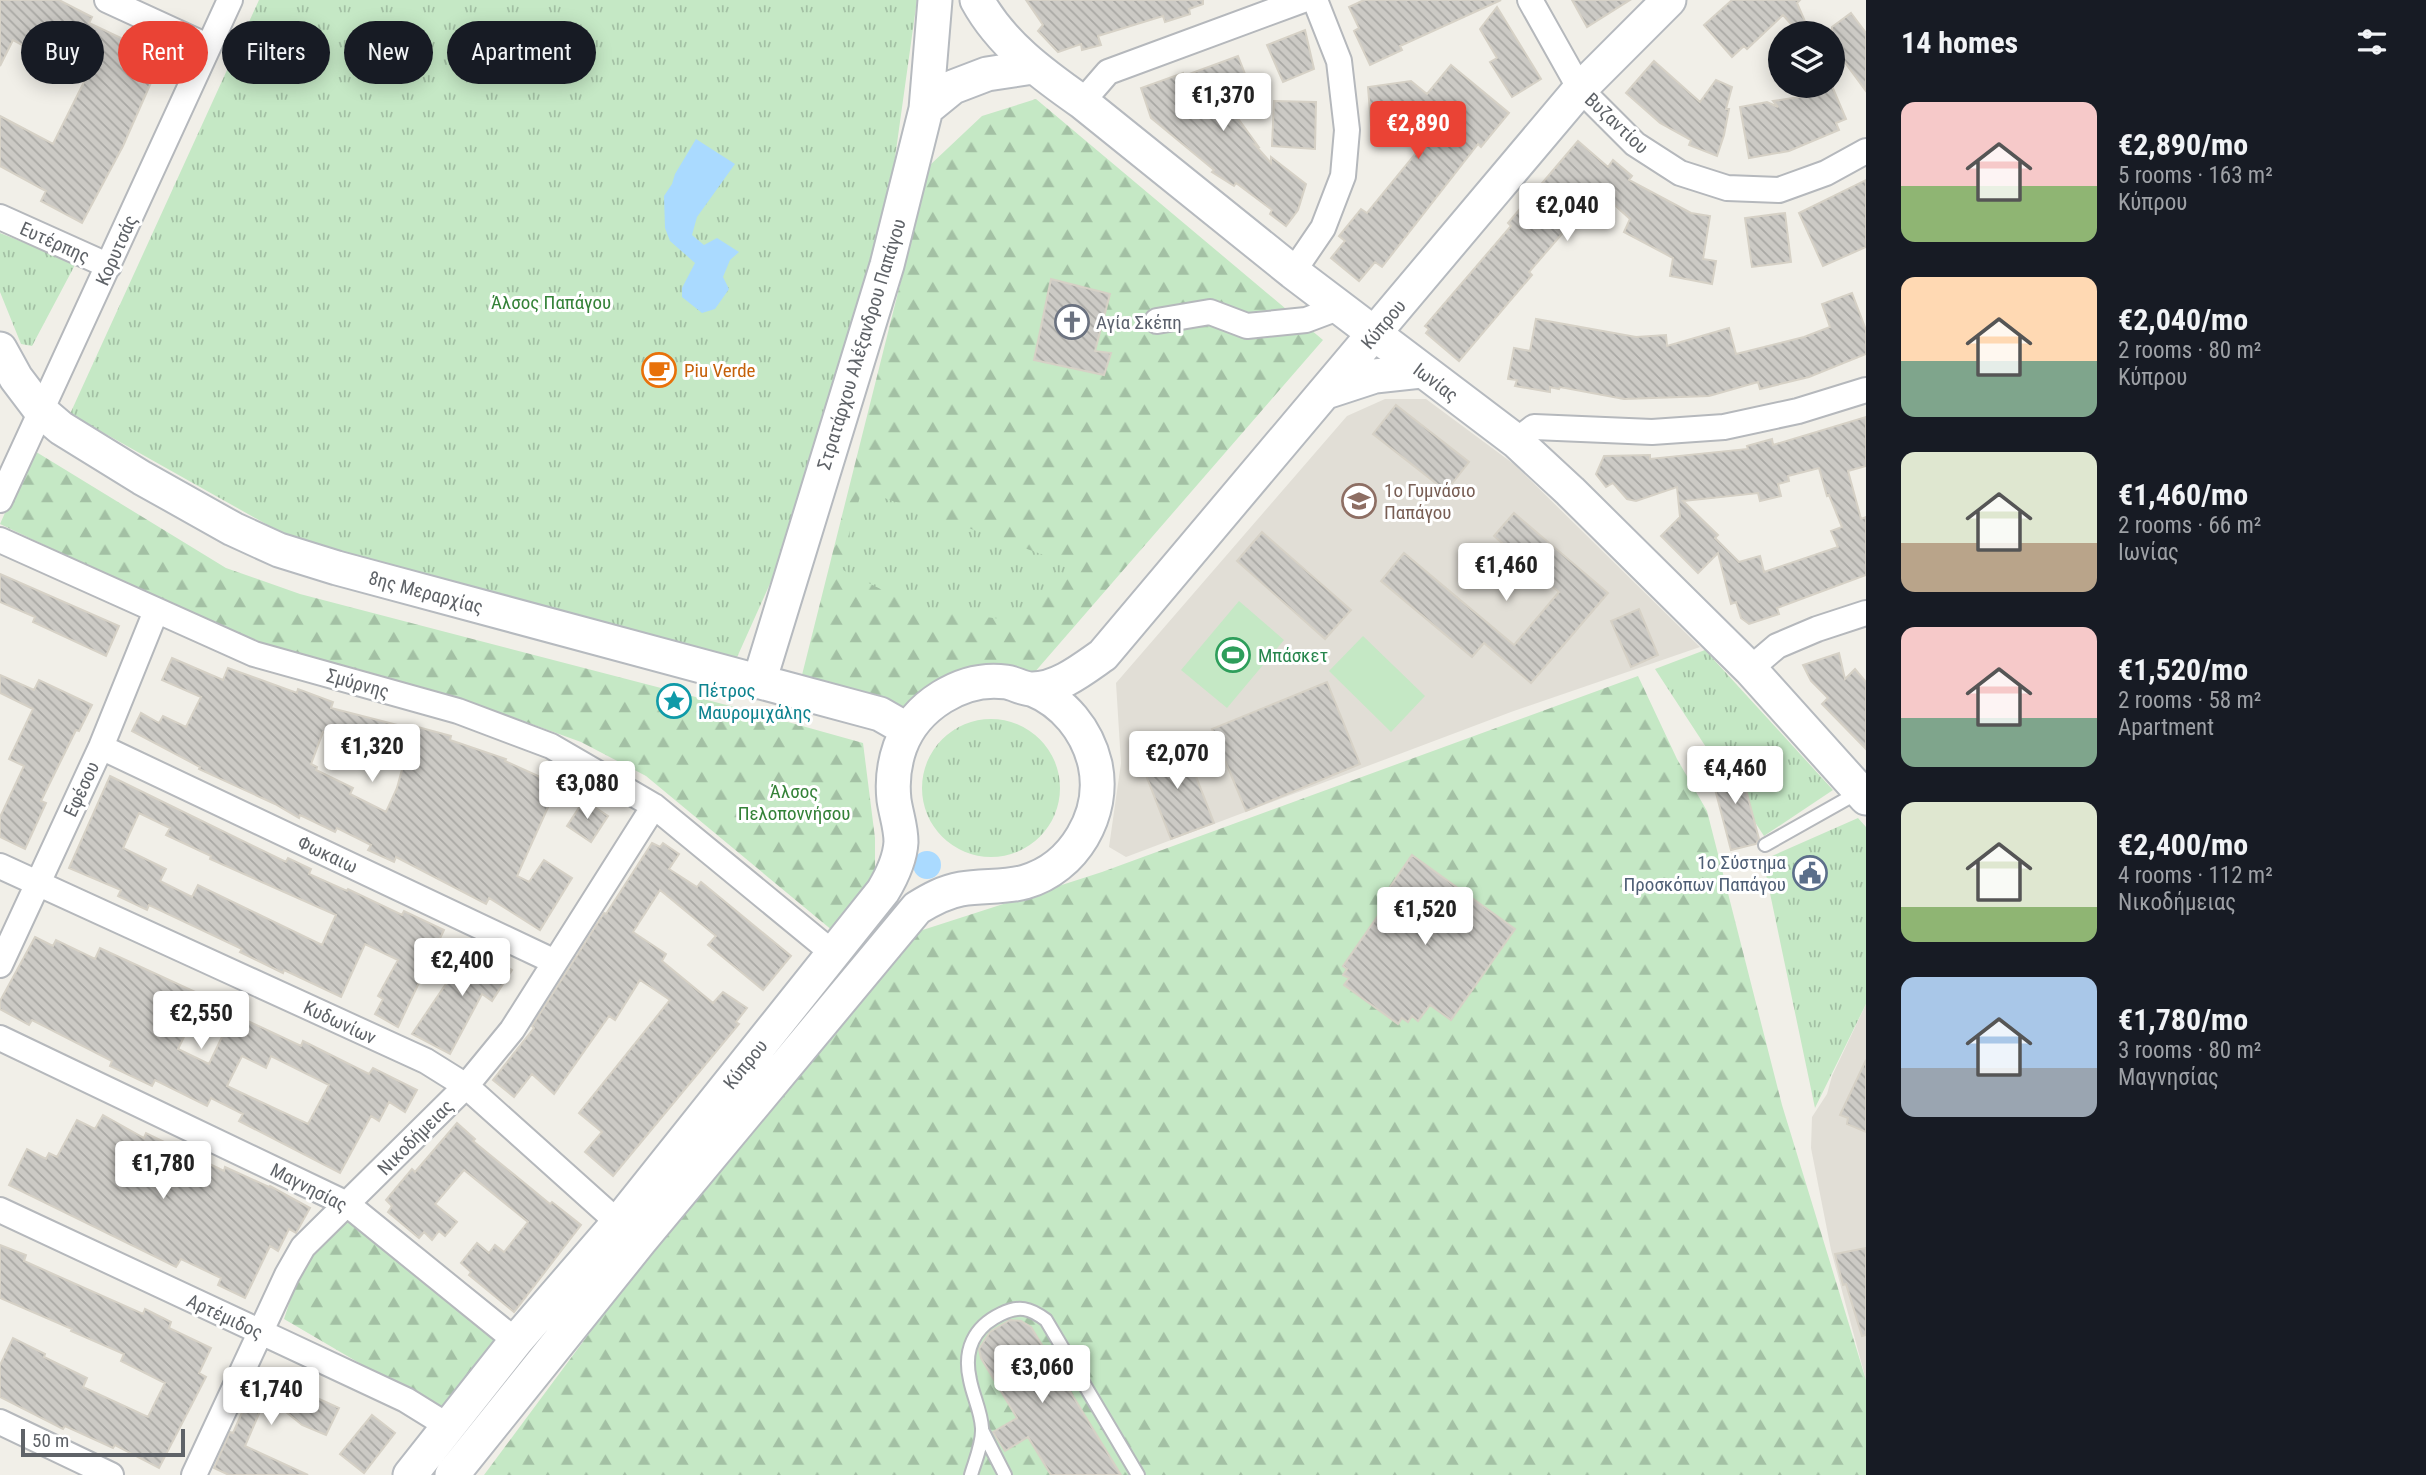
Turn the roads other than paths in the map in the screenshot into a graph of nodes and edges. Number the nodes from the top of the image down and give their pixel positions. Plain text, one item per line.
1 (107, 0) edge
2 (230, 0) edge
3 (935, 0) edge
4 (977, 0) edge
5 (1303, 0) edge
6 (1315, 0) edge
7 (1530, 0) edge
8 (1669, 0) edge
9 (153, 21) edge
10 (208, 44) edge
11 (1033, 67) junction
12 (190, 84) edge
13 (1580, 89) junction
14 (1082, 102) junction
15 (926, 109) junction
16 (1866, 152) edge
17 (0, 217) edge
18 (109, 266) junction
19 (1293, 272) junction
20 (1338, 308) junction
21 (1157, 321) dead end
22 (1374, 335) junction
23 (0, 349) edge
24 (1422, 371) junction
25 (1866, 390) edge
26 (1326, 392) junction
27 (41, 411) junction
28 (1516, 441) junction
29 (0, 500) edge
30 (0, 540) edge
31 (156, 611) junction
32 (1866, 613) edge
33 (1103, 654) junction
34 (1750, 669) junction
35 (759, 682) junction
36 (1031, 689) junction
37 (908, 730) junction
38 (1085, 736) junction
39 (101, 747) junction
40 (1863, 795) edge
41 (654, 806) junction
42 (1765, 845) dead end
43 (0, 866) edge
44 (37, 884) junction
45 (834, 954) junction
46 (555, 962) junction
47 (0, 965) edge
48 (0, 1038) edge
49 (466, 1086) junction
50 (347, 1204) junction
51 (0, 1210) edge
52 (629, 1232) junction
53 (259, 1333) junction
54 (516, 1341) junction
55 (0, 1422) edge
56 (448, 1426) junction
57 (982, 1430) junction
58 (475, 1448) junction
59 (111, 1475) edge
60 (194, 1475) edge
61 (411, 1475) edge
62 (452, 1475) edge
63 (971, 1475) edge
64 (1005, 1475) edge
65 (1138, 1475) edge

1 - 9 street
2 - 10 street, Κορυτσάς
3 - 15 street, Στρατάρχου Αλέξανδρου Παπάγου
4 - 11 street, Ιωνίας
5 - 14 street
6 - 19 street
7 - 13 street, Βυζαντίου
8 - 13 street, Κύπρου
11 - 14 street, Ιωνίας
11 - 15 street
12 - 18 street, Κορυτσάς
13 - 16 street, Βυζαντίου
13 - 22 street, Κύπρου
14 - 19 street, Ιωνίας
15 - 35 street, Στρατάρχου Αλέξανδρου Παπάγου
17 - 18 street, Ευτέρπης
18 - 27 street, Κορυτσάς
19 - 20 street, Ιωνίας
20 - 21 street
20 - 22 street, Ιωνίας
22 - 24 street, Ιωνίας
22 - 26 street, Κύπρου
23 - 27 street, 8ης Μεραρχίας
24 - 26 street
24 - 28 street, Ιωνίας
25 - 28 street
26 - 33 street, Κύπρου
27 - 29 street, Κορυτσάς
27 - 35 street, 8ης Μεραρχίας
28 - 34 street, Ιωνίας
30 - 31 street, Σμύρνης
31 - 39 street, Εφέσου
31 - 41 street, Σμύρνης
32 - 34 street
33 - 36 street, Κύπρου
33 - 38 street, Κύπρου
34 - 40 street, Ιωνίας
35 - 37 street, 8ης Μεραρχίας
36 - 37 street, Κύπρου
36 - 38 street, Κύπρου
37 - 45 street, Κύπρου
38 - 52 street, Κύπρου
39 - 44 street, Εφέσου
39 - 46 street, Φωκαιω
40 - 42 lane
41 - 45 street, Σμύρνης
41 - 46 street, Νικοδήμειας
43 - 44 street, Κυδωνίων
44 - 47 street, Εφέσου
44 - 49 street, Κυδωνίων
45 - 52 street, Κύπρου
46 - 49 street, Νικοδήμειας
48 - 50 street, Μαγνησίας
49 - 50 street, Νικοδήμειας
49 - 52 street, Κυδωνίων
50 - 53 street, Νικοδήμειας
50 - 54 street, Μαγνησίας
51 - 53 street, Αρτέμιδος
52 - 54 street, Κύπρου
52 - 58 street, Κύπρου
53 - 56 street, Αρτέμιδος
53 - 60 street, Νικοδήμειας
54 - 56 street, Κύπρου
55 - 59 street
56 - 58 street
56 - 61 street, Κύπρου
57 - 63 lane
57 - 64 lane
57 - 65 lane
58 - 62 street, Κύπρου

